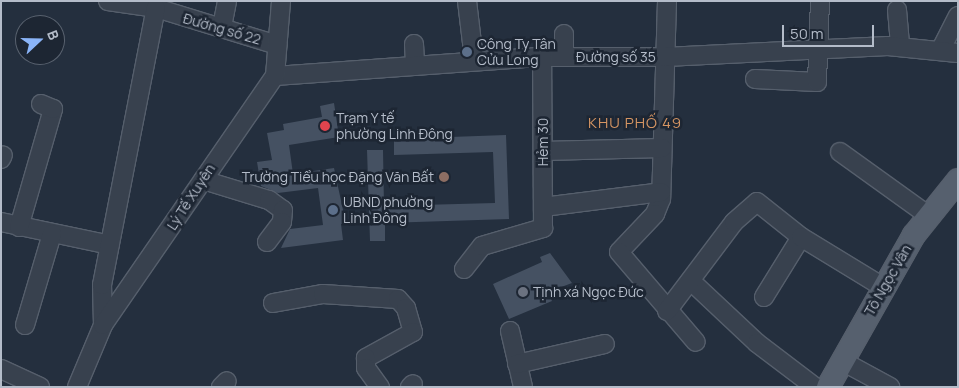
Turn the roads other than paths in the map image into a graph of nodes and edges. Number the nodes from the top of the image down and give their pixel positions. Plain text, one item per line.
1 (108, 1) edge
2 (227, 1) edge
3 (280, 1) edge
4 (467, 1) edge
5 (667, 1) edge
6 (820, 1) edge
7 (156, 8) junction
8 (179, 9) edge
9 (897, 10) dead end
10 (958, 16) edge
11 (222, 27) junction
12 (564, 34) dead end
13 (414, 44) dead end
14 (277, 45) junction
15 (900, 47) junction
16 (820, 50) junction
17 (950, 51) edge
18 (542, 57) junction
19 (564, 57) junction
20 (665, 58) junction
21 (474, 60) junction
22 (415, 66) junction
23 (275, 76) junction
24 (755, 79) dead end
25 (41, 104) dead end
26 (662, 148) junction
27 (542, 151) junction
28 (840, 152) dead end
29 (203, 180) junction
30 (661, 192) junction
31 (954, 193) edge
32 (543, 207) junction
33 (929, 216) junction
34 (1, 222) edge
35 (20, 227) junction
36 (52, 234) junction
37 (801, 237) junction
38 (268, 242) dead end
39 (110, 245) junction
40 (464, 269) dead end
41 (692, 282) junction
42 (883, 288) junction
43 (764, 297) dead end
44 (273, 303) dead end
45 (667, 311) junction
46 (103, 324) junction
47 (25, 325) dead end
48 (510, 331) dead end
49 (696, 342) dead end
50 (605, 344) dead end
51 (842, 360) junction
52 (517, 364) junction
53 (1, 369) edge
54 (40, 387) edge
55 (77, 387) edge
56 (380, 387) edge
57 (523, 387) edge
58 (815, 387) edge
59 (828, 387) edge
60 (890, 387) edge

1 - 7 street, Đường số 22
2 - 11 street
3 - 14 street
4 - 21 street
5 - 20 street
6 - 16 street
7 - 8 street, Đường số 22
7 - 39 street
8 - 11 street, Đường số 22
9 - 15 street
10 - 17 street
11 - 14 street, Đường số 22
12 - 19 street
13 - 22 street
14 - 23 street
15 - 16 street, Đường số 35
15 - 17 street, Đường số 35
16 - 20 street, Đường số 35
16 - 24 street
18 - 19 street, Đường số 35
18 - 21 street, Đường số 35
18 - 27 street, Hẻm 30
19 - 20 street, Đường số 35
20 - 26 street
21 - 22 street, Đường số 35
22 - 23 street, Đường số 35
23 - 29 street, Lý Tế Xuyên
25 - 35 street
26 - 27 street
26 - 30 street
27 - 32 street, Hẻm 30
28 - 33 street
29 - 38 street
29 - 46 street, Lý Tế Xuyên
30 - 32 street
30 - 45 street
31 - 33 main road, Tô Ngọc Vân
32 - 40 street, Hẻm 30
33 - 42 main road, Tô Ngọc Vân
34 - 35 street
35 - 36 street
36 - 39 street
36 - 47 street
37 - 41 street
37 - 42 street
37 - 43 street
39 - 46 street
41 - 45 street
41 - 58 street
42 - 51 main road, Tô Ngọc Vân
44 - 56 street
45 - 49 street
46 - 55 street, Lý Tế Xuyên
48 - 52 street
50 - 52 street
51 - 59 main road, Tô Ngọc Vân
51 - 60 street
52 - 57 street
53 - 54 street

